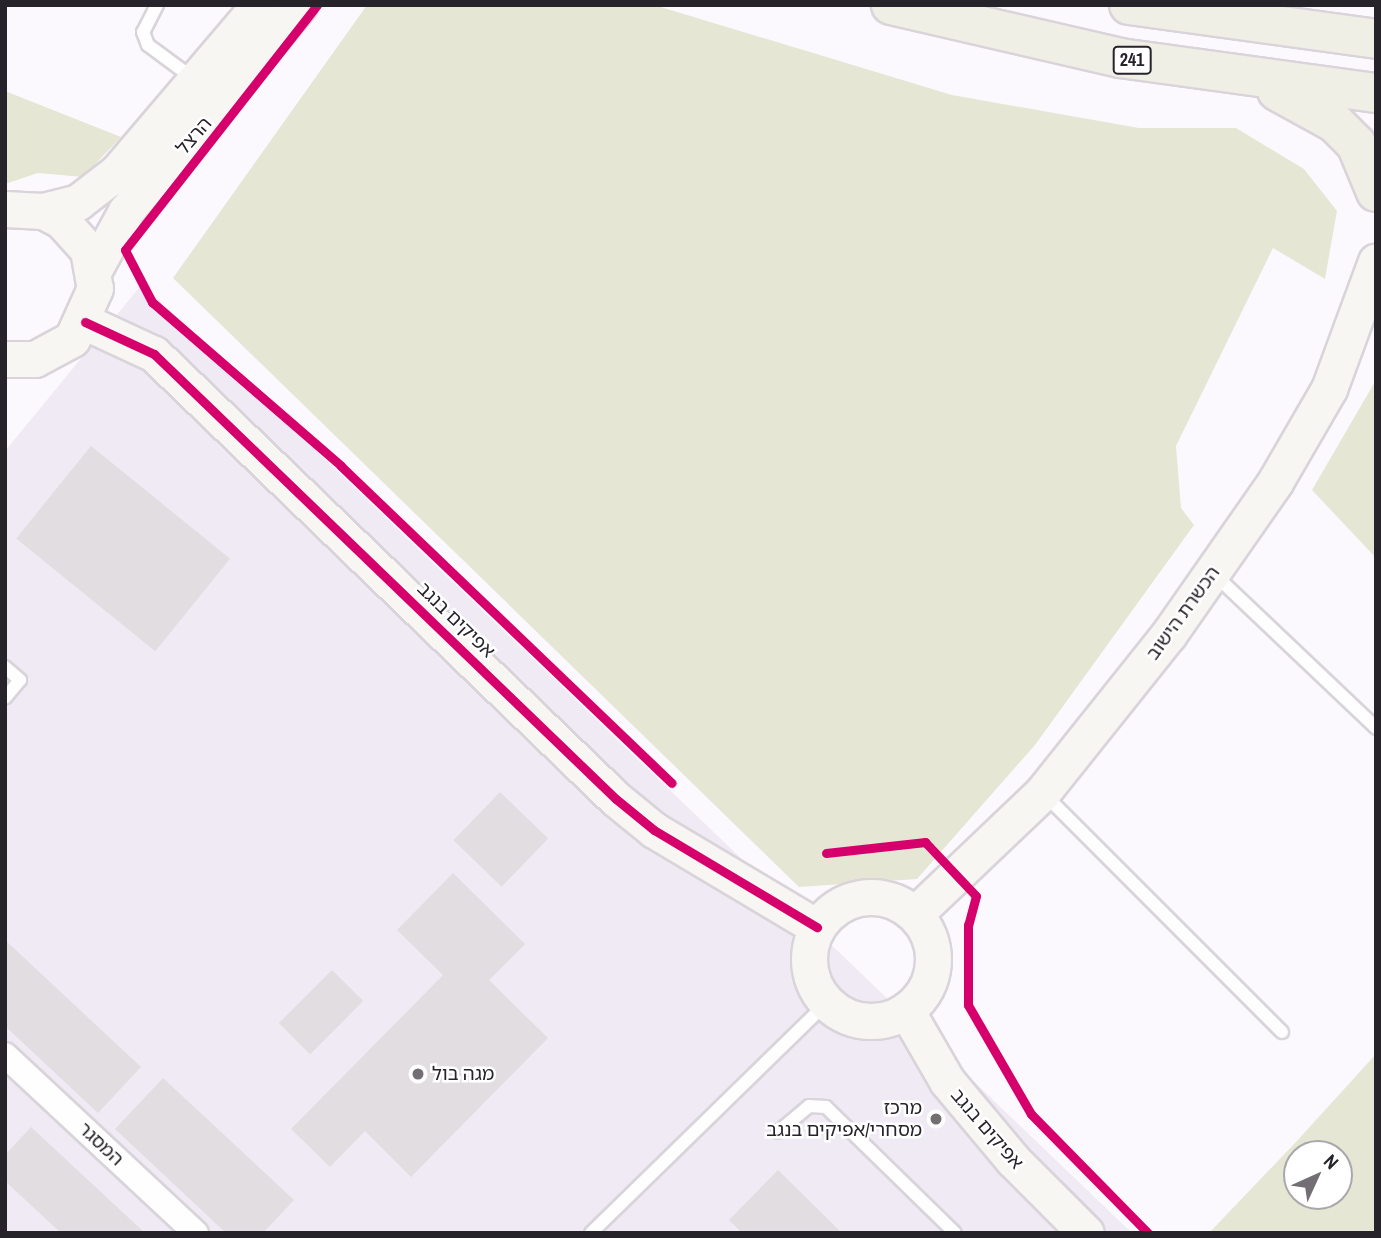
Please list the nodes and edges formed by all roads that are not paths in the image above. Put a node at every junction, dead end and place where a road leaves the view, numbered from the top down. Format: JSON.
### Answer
{"nodes":[{"id":1,"x":157,"y":5,"type":"edge"},
{"id":2,"x":259,"y":5,"type":"edge"},
{"id":3,"x":299,"y":5,"type":"edge"},
{"id":4,"x":891,"y":5,"type":"edge"},
{"id":5,"x":1129,"y":5,"type":"edge"},
{"id":6,"x":1376,"y":39,"type":"edge"},
{"id":7,"x":1242,"y":77,"type":"junction"},
{"id":8,"x":199,"y":83,"type":"junction"},
{"id":9,"x":1376,"y":93,"type":"edge"},
{"id":10,"x":1376,"y":192,"type":"edge"},
{"id":11,"x":5,"y":209,"type":"edge"},
{"id":12,"x":43,"y":211,"type":"junction"},
{"id":13,"x":1376,"y":261,"type":"edge"},
{"id":14,"x":94,"y":270,"type":"junction"},
{"id":15,"x":85,"y":322,"type":"junction"},
{"id":16,"x":8,"y":362,"type":"edge"},
{"id":17,"x":1212,"y":573,"type":"junction"},
{"id":18,"x":5,"y":667,"type":"edge"},
{"id":19,"x":5,"y":698,"type":"edge"},
{"id":20,"x":1376,"y":728,"type":"edge"},
{"id":21,"x":1042,"y":793,"type":"junction"},
{"id":22,"x":915,"y":915,"type":"junction"},
{"id":23,"x":817,"y":927,"type":"junction"},
{"id":24,"x":828,"y":1002,"type":"junction"},
{"id":25,"x":906,"y":1010,"type":"junction"},
{"id":26,"x":1282,"y":1032,"type":"dead end"},
{"id":27,"x":5,"y":1055,"type":"edge"},
{"id":28,"x":778,"y":1132,"type":"dead end"},
{"id":29,"x":196,"y":1233,"type":"edge"},
{"id":30,"x":591,"y":1233,"type":"edge"},
{"id":31,"x":955,"y":1233,"type":"edge"},
{"id":32,"x":1086,"y":1233,"type":"edge"}],
"edges":[{"from":1,"to":8,"type":"lane"},
{"from":2,"to":8,"type":"street","name":"הרצל"},
{"from":3,"to":14,"type":"street","name":"הרצל"},
{"from":4,"to":7,"type":"main road","number":"241"},
{"from":5,"to":6,"type":"main road"},
{"from":7,"to":9,"type":"main road","number":"241"},
{"from":7,"to":10,"type":"main road"},
{"from":8,"to":12,"type":"street","name":"הרצל"},
{"from":11,"to":12,"type":"street"},
{"from":12,"to":14,"type":"street"},
{"from":13,"to":17,"type":"street","name":"הכשרת הישוב"},
{"from":14,"to":15,"type":"street","name":"הרצל"},
{"from":15,"to":16,"type":"street"},
{"from":15,"to":23,"type":"street","name":"אפיקים בנגב"},
{"from":17,"to":20,"type":"lane"},
{"from":17,"to":21,"type":"street","name":"הכשרת הישוב"},
{"from":18,"to":19,"type":"lane"},
{"from":21,"to":22,"type":"street","name":"הכשרת הישוב"},
{"from":21,"to":26,"type":"lane"},
{"from":22,"to":23,"type":"street"},
{"from":22,"to":25,"type":"street"},
{"from":23,"to":24,"type":"street"},
{"from":24,"to":25,"type":"street"},
{"from":24,"to":30,"type":"lane"},
{"from":25,"to":32,"type":"street","name":"אפיקים בנגב"},
{"from":27,"to":29,"type":"street","name":"המסגר"},
{"from":28,"to":31,"type":"lane"}]}
